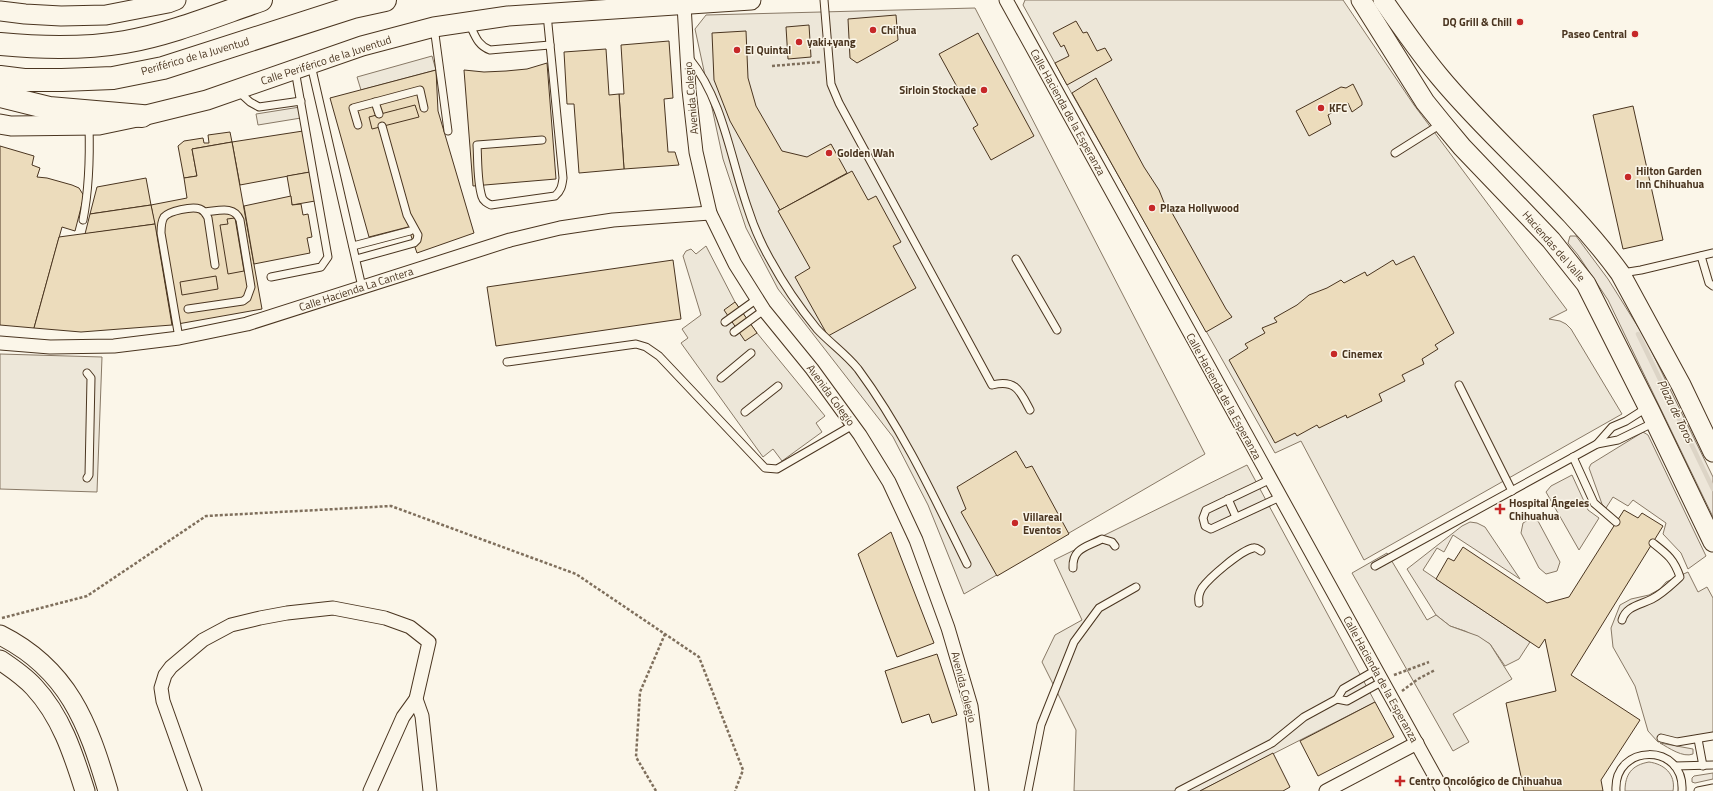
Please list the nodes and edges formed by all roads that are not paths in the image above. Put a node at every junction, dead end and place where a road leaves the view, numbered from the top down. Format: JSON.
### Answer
{"nodes":[{"id":1,"x":34,"y":0,"type":"edge"},
{"id":2,"x":176,"y":0,"type":"edge"},
{"id":3,"x":261,"y":0,"type":"edge"},
{"id":4,"x":385,"y":0,"type":"edge"},
{"id":5,"x":751,"y":0,"type":"edge"},
{"id":6,"x":824,"y":0,"type":"edge"},
{"id":7,"x":1006,"y":0,"type":"edge"},
{"id":8,"x":1361,"y":0,"type":"edge"},
{"id":9,"x":1390,"y":2,"type":"edge"},
{"id":10,"x":684,"y":5,"type":"junction"},
{"id":11,"x":0,"y":11,"type":"edge"},
{"id":12,"x":547,"y":14,"type":"junction"},
{"id":13,"x":61,"y":16,"type":"junction"},
{"id":14,"x":1372,"y":17,"type":"junction"},
{"id":15,"x":469,"y":23,"type":"junction"},
{"id":16,"x":434,"y":27,"type":"junction"},
{"id":17,"x":0,"y":44,"type":"edge"},
{"id":18,"x":550,"y":45,"type":"junction"},
{"id":19,"x":687,"y":56,"type":"junction"},
{"id":20,"x":303,"y":67,"type":"junction"},
{"id":21,"x":0,"y":77,"type":"edge"},
{"id":22,"x":237,"y":90,"type":"junction"},
{"id":23,"x":0,"y":96,"type":"edge"},
{"id":24,"x":301,"y":100,"type":"junction"},
{"id":25,"x":375,"y":102,"type":"junction"},
{"id":26,"x":424,"y":108,"type":"dead end"},
{"id":27,"x":378,"y":114,"type":"dead end"},
{"id":28,"x":142,"y":116,"type":"junction"},
{"id":29,"x":1442,"y":123,"type":"junction"},
{"id":30,"x":0,"y":124,"type":"edge"},
{"id":31,"x":89,"y":124,"type":"junction"},
{"id":32,"x":358,"y":125,"type":"dead end"},
{"id":33,"x":382,"y":126,"type":"dead end"},
{"id":34,"x":448,"y":131,"type":"dead end"},
{"id":35,"x":542,"y":140,"type":"dead end"},
{"id":36,"x":1395,"y":153,"type":"dead end"},
{"id":37,"x":205,"y":212,"type":"junction"},
{"id":38,"x":710,"y":213,"type":"junction"},
{"id":39,"x":84,"y":220,"type":"dead end"},
{"id":40,"x":410,"y":231,"type":"dead end"},
{"id":41,"x":353,"y":246,"type":"junction"},
{"id":42,"x":1713,"y":253,"type":"edge"},
{"id":43,"x":1701,"y":256,"type":"junction"},
{"id":44,"x":356,"y":259,"type":"junction"},
{"id":45,"x":1016,"y":259,"type":"dead end"},
{"id":46,"x":215,"y":265,"type":"dead end"},
{"id":47,"x":1620,"y":273,"type":"junction"},
{"id":48,"x":271,"y":277,"type":"dead end"},
{"id":49,"x":1713,"y":286,"type":"edge"},
{"id":50,"x":362,"y":287,"type":"junction"},
{"id":51,"x":761,"y":304,"type":"junction"},
{"id":52,"x":188,"y":309,"type":"dead end"},
{"id":53,"x":725,"y":322,"type":"dead end"},
{"id":54,"x":1057,"y":330,"type":"dead end"},
{"id":55,"x":734,"y":332,"type":"dead end"},
{"id":56,"x":179,"y":338,"type":"junction"},
{"id":57,"x":0,"y":343,"type":"edge"},
{"id":58,"x":751,"y":353,"type":"dead end"},
{"id":59,"x":507,"y":362,"type":"dead end"},
{"id":60,"x":87,"y":373,"type":"dead end"},
{"id":61,"x":721,"y":378,"type":"dead end"},
{"id":62,"x":1459,"y":385,"type":"dead end"},
{"id":63,"x":778,"y":386,"type":"dead end"},
{"id":64,"x":1030,"y":410,"type":"dead end"},
{"id":65,"x":745,"y":412,"type":"dead end"},
{"id":66,"x":1652,"y":414,"type":"junction"},
{"id":67,"x":853,"y":425,"type":"junction"},
{"id":68,"x":1597,"y":444,"type":"junction"},
{"id":69,"x":1713,"y":452,"type":"edge"},
{"id":70,"x":1573,"y":457,"type":"junction"},
{"id":71,"x":87,"y":478,"type":"dead end"},
{"id":72,"x":1271,"y":479,"type":"junction"},
{"id":73,"x":1512,"y":491,"type":"junction"},
{"id":74,"x":1280,"y":497,"type":"junction"},
{"id":75,"x":1228,"y":499,"type":"junction"},
{"id":76,"x":1236,"y":517,"type":"junction"},
{"id":77,"x":1616,"y":522,"type":"dead end"},
{"id":78,"x":1713,"y":542,"type":"edge"},
{"id":79,"x":1653,"y":543,"type":"dead end"},
{"id":80,"x":1115,"y":546,"type":"dead end"},
{"id":81,"x":1261,"y":551,"type":"dead end"},
{"id":82,"x":967,"y":564,"type":"dead end"},
{"id":83,"x":1375,"y":566,"type":"dead end"},
{"id":84,"x":1073,"y":568,"type":"dead end"},
{"id":85,"x":1136,"y":587,"type":"dead end"},
{"id":86,"x":1199,"y":603,"type":"dead end"},
{"id":87,"x":1622,"y":620,"type":"dead end"},
{"id":88,"x":0,"y":635,"type":"edge"},
{"id":89,"x":0,"y":660,"type":"edge"},
{"id":90,"x":1379,"y":675,"type":"junction"},
{"id":91,"x":1355,"y":682,"type":"junction"},
{"id":92,"x":1361,"y":694,"type":"junction"},
{"id":93,"x":416,"y":699,"type":"junction"},
{"id":94,"x":1337,"y":699,"type":"junction"},
{"id":95,"x":1713,"y":736,"type":"edge"},
{"id":96,"x":1660,"y":738,"type":"dead end"},
{"id":97,"x":1698,"y":739,"type":"junction"},
{"id":98,"x":1417,"y":743,"type":"junction"},
{"id":99,"x":1713,"y":765,"type":"edge"},
{"id":100,"x":1675,"y":766,"type":"junction"},
{"id":101,"x":1703,"y":766,"type":"junction"},
{"id":102,"x":1713,"y":788,"type":"edge"},
{"id":103,"x":85,"y":791,"type":"edge"},
{"id":104,"x":108,"y":791,"type":"edge"},
{"id":105,"x":195,"y":791,"type":"edge"},
{"id":106,"x":370,"y":791,"type":"edge"},
{"id":107,"x":430,"y":791,"type":"edge"},
{"id":108,"x":982,"y":791,"type":"edge"},
{"id":109,"x":1028,"y":791,"type":"edge"},
{"id":110,"x":1179,"y":791,"type":"edge"},
{"id":111,"x":1326,"y":791,"type":"edge"},
{"id":112,"x":1443,"y":791,"type":"edge"},
{"id":113,"x":1616,"y":791,"type":"edge"},
{"id":114,"x":1682,"y":791,"type":"edge"},
{"id":115,"x":1698,"y":791,"type":"edge"}],
"edges":[{"from":1,"to":13,"type":"main road"},
{"from":2,"to":13,"type":"main road"},
{"from":3,"to":17,"type":"highway"},
{"from":4,"to":21,"type":"highway","name":"Periférico de la Juventud"},
{"from":5,"to":10,"type":"main road","name":"Calle Periférico de la Juventud"},
{"from":6,"to":64,"type":"lane"},
{"from":7,"to":72,"type":"street","name":"Calle Hacienda de la Esperanza"},
{"from":8,"to":14,"type":"main road","name":"Haciendas del Valle"},
{"from":9,"to":14,"type":"main road"},
{"from":9,"to":47,"type":"main road"},
{"from":10,"to":12,"type":"main road","name":"Calle Periférico de la Juventud"},
{"from":10,"to":19,"type":"street","name":"Avenida Colegio"},
{"from":11,"to":13,"type":"main road"},
{"from":12,"to":15,"type":"main road","name":"Calle Periférico de la Juventud"},
{"from":12,"to":18,"type":"lane"},
{"from":14,"to":29,"type":"main road","name":"Haciendas del Valle"},
{"from":15,"to":16,"type":"main road","name":"Calle Periférico de la Juventud"},
{"from":15,"to":18,"type":"lane"},
{"from":16,"to":20,"type":"main road","name":"Calle Periférico de la Juventud"},
{"from":16,"to":34,"type":"lane"},
{"from":18,"to":35,"type":"lane"},
{"from":19,"to":38,"type":"street","name":"Avenida Colegio"},
{"from":19,"to":82,"type":"lane"},
{"from":20,"to":22,"type":"main road","name":"Calle Periférico de la Juventud"},
{"from":20,"to":24,"type":"lane"},
{"from":20,"to":41,"type":"lane"},
{"from":22,"to":24,"type":"lane"},
{"from":22,"to":28,"type":"main road","name":"Calle Periférico de la Juventud"},
{"from":23,"to":28,"type":"highway"},
{"from":24,"to":48,"type":"lane"},
{"from":25,"to":26,"type":"lane"},
{"from":25,"to":27,"type":"lane"},
{"from":25,"to":32,"type":"lane"},
{"from":28,"to":31,"type":"main road","name":"Calle Periférico de la Juventud"},
{"from":29,"to":36,"type":"lane"},
{"from":29,"to":66,"type":"main road","name":"Haciendas del Valle"},
{"from":30,"to":31,"type":"main road","name":"Calle Periférico de la Juventud"},
{"from":31,"to":39,"type":"lane"},
{"from":33,"to":44,"type":"lane"},
{"from":37,"to":46,"type":"lane"},
{"from":37,"to":52,"type":"lane"},
{"from":37,"to":56,"type":"lane"},
{"from":38,"to":50,"type":"street","name":"Calle Hacienda La Cantera"},
{"from":38,"to":51,"type":"street","name":"Avenida Colegio"},
{"from":40,"to":41,"type":"lane"},
{"from":41,"to":44,"type":"lane"},
{"from":42,"to":43,"type":"lane"},
{"from":43,"to":47,"type":"lane"},
{"from":43,"to":49,"type":"lane"},
{"from":44,"to":50,"type":"lane"},
{"from":45,"to":54,"type":"lane"},
{"from":47,"to":69,"type":"main road"},
{"from":50,"to":56,"type":"street","name":"Calle Hacienda La Cantera"},
{"from":51,"to":53,"type":"lane"},
{"from":51,"to":55,"type":"lane"},
{"from":51,"to":67,"type":"street","name":"Avenida Colegio"},
{"from":56,"to":57,"type":"street","name":"Calle Hacienda La Cantera"},
{"from":58,"to":61,"type":"lane"},
{"from":59,"to":67,"type":"lane"},
{"from":60,"to":71,"type":"lane"},
{"from":62,"to":73,"type":"lane"},
{"from":63,"to":65,"type":"lane"},
{"from":66,"to":68,"type":"lane"},
{"from":66,"to":68,"type":"lane"},
{"from":66,"to":78,"type":"main road","name":"Haciendas del Valle"},
{"from":67,"to":108,"type":"street","name":"Avenida Colegio"},
{"from":68,"to":70,"type":"lane"},
{"from":70,"to":73,"type":"lane"},
{"from":70,"to":77,"type":"lane"},
{"from":72,"to":74,"type":"street","name":"Calle Hacienda de la Esperanza"},
{"from":72,"to":75,"type":"lane"},
{"from":73,"to":83,"type":"lane"},
{"from":74,"to":76,"type":"lane"},
{"from":74,"to":90,"type":"street","name":"Calle Hacienda de la Esperanza"},
{"from":75,"to":76,"type":"lane"},
{"from":75,"to":76,"type":"lane"},
{"from":79,"to":87,"type":"lane"},
{"from":80,"to":84,"type":"lane"},
{"from":81,"to":86,"type":"lane"},
{"from":85,"to":109,"type":"lane"},
{"from":88,"to":104,"type":"main road"},
{"from":89,"to":103,"type":"main road"},
{"from":90,"to":91,"type":"lane"},
{"from":90,"to":92,"type":"lane"},
{"from":90,"to":98,"type":"street","name":"Calle Hacienda de la Esperanza"},
{"from":91,"to":92,"type":"lane"},
{"from":91,"to":94,"type":"lane"},
{"from":92,"to":94,"type":"lane"},
{"from":93,"to":105,"type":"street"},
{"from":93,"to":106,"type":"street"},
{"from":93,"to":107,"type":"street"},
{"from":94,"to":110,"type":"lane"},
{"from":95,"to":97,"type":"lane"},
{"from":96,"to":97,"type":"lane"},
{"from":97,"to":101,"type":"lane"},
{"from":98,"to":111,"type":"street"},
{"from":98,"to":112,"type":"street","name":"Calle Hacienda de la Esperanza"},
{"from":99,"to":101,"type":"lane"},
{"from":100,"to":101,"type":"lane"},
{"from":100,"to":113,"type":"lane"},
{"from":100,"to":114,"type":"lane"},
{"from":102,"to":115,"type":"lane"}]}
